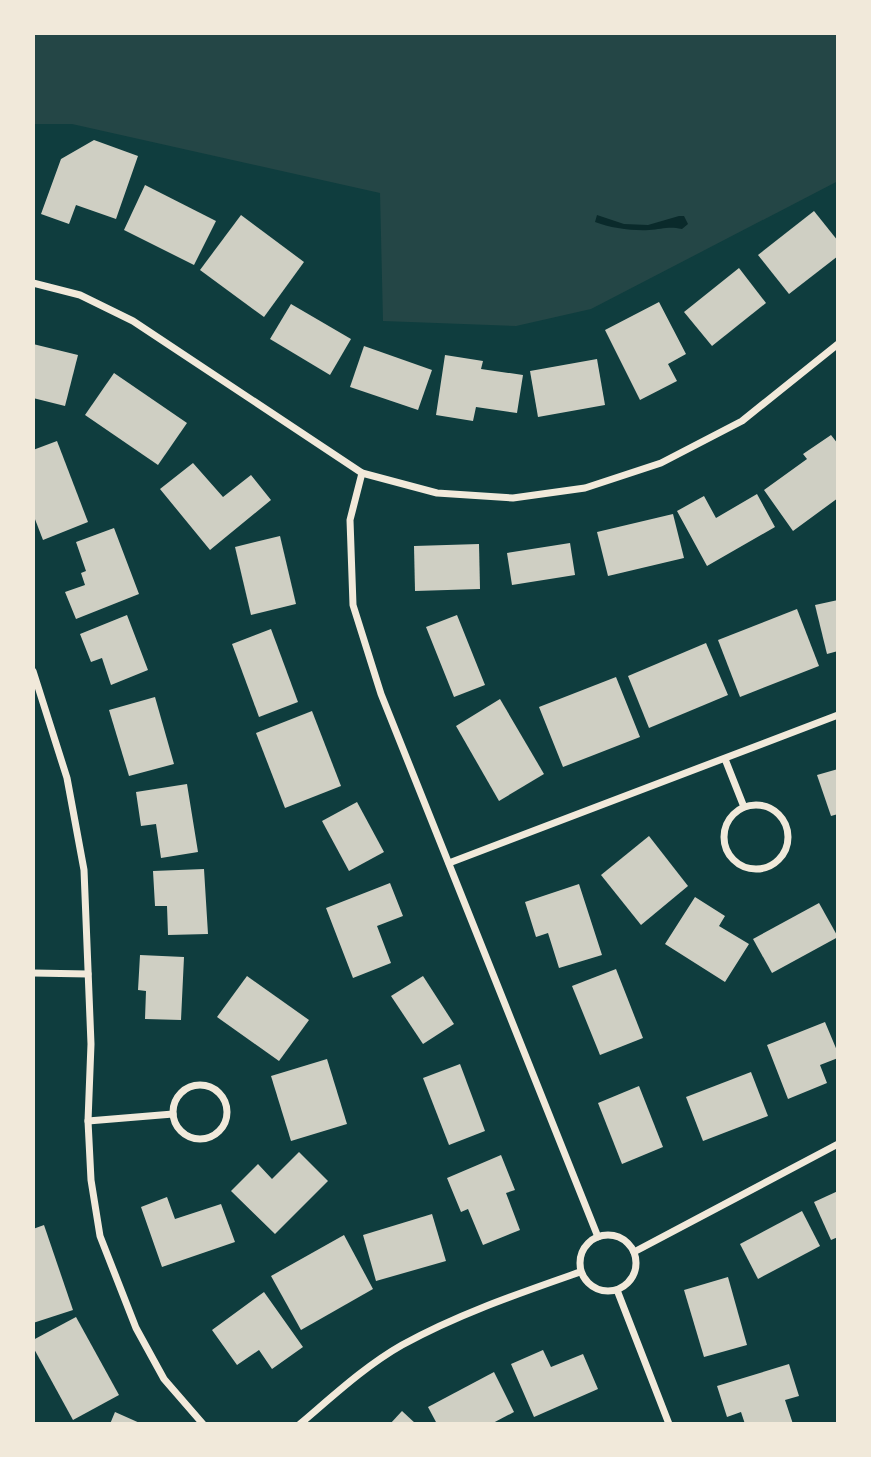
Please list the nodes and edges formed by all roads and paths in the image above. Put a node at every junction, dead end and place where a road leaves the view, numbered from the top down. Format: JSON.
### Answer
{"nodes":[{"id":1,"x":33,"y":283,"type":"edge"},
{"id":2,"x":838,"y":344,"type":"edge"},
{"id":3,"x":362,"y":473,"type":"junction"},
{"id":4,"x":33,"y":671,"type":"edge"},
{"id":5,"x":838,"y":715,"type":"edge"},
{"id":6,"x":725,"y":759,"type":"junction"},
{"id":7,"x":744,"y":807,"type":"junction"},
{"id":8,"x":449,"y":863,"type":"junction"},
{"id":9,"x":33,"y":973,"type":"edge"},
{"id":10,"x":88,"y":974,"type":"junction"},
{"id":11,"x":173,"y":1114,"type":"junction"},
{"id":12,"x":88,"y":1121,"type":"junction"},
{"id":13,"x":838,"y":1144,"type":"edge"},
{"id":14,"x":598,"y":1237,"type":"junction"},
{"id":15,"x":634,"y":1252,"type":"junction"},
{"id":16,"x":580,"y":1272,"type":"junction"},
{"id":17,"x":617,"y":1290,"type":"junction"},
{"id":18,"x":203,"y":1424,"type":"edge"},
{"id":19,"x":300,"y":1424,"type":"edge"},
{"id":20,"x":670,"y":1424,"type":"edge"}],
"edges":[{"from":1,"to":3,"type":"street"},
{"from":2,"to":3,"type":"street"},
{"from":3,"to":8,"type":"street"},
{"from":4,"to":10,"type":"street"},
{"from":5,"to":6,"type":"street"},
{"from":6,"to":7,"type":"street"},
{"from":6,"to":8,"type":"street"},
{"from":7,"to":7,"type":"street"},
{"from":8,"to":14,"type":"street"},
{"from":9,"to":10,"type":"street"},
{"from":10,"to":12,"type":"street"},
{"from":11,"to":11,"type":"street"},
{"from":11,"to":12,"type":"street"},
{"from":12,"to":18,"type":"street"},
{"from":13,"to":15,"type":"street"},
{"from":14,"to":15,"type":"street"},
{"from":14,"to":16,"type":"street"},
{"from":15,"to":17,"type":"street"},
{"from":16,"to":17,"type":"street"},
{"from":16,"to":19,"type":"street"},
{"from":17,"to":20,"type":"street"}]}
